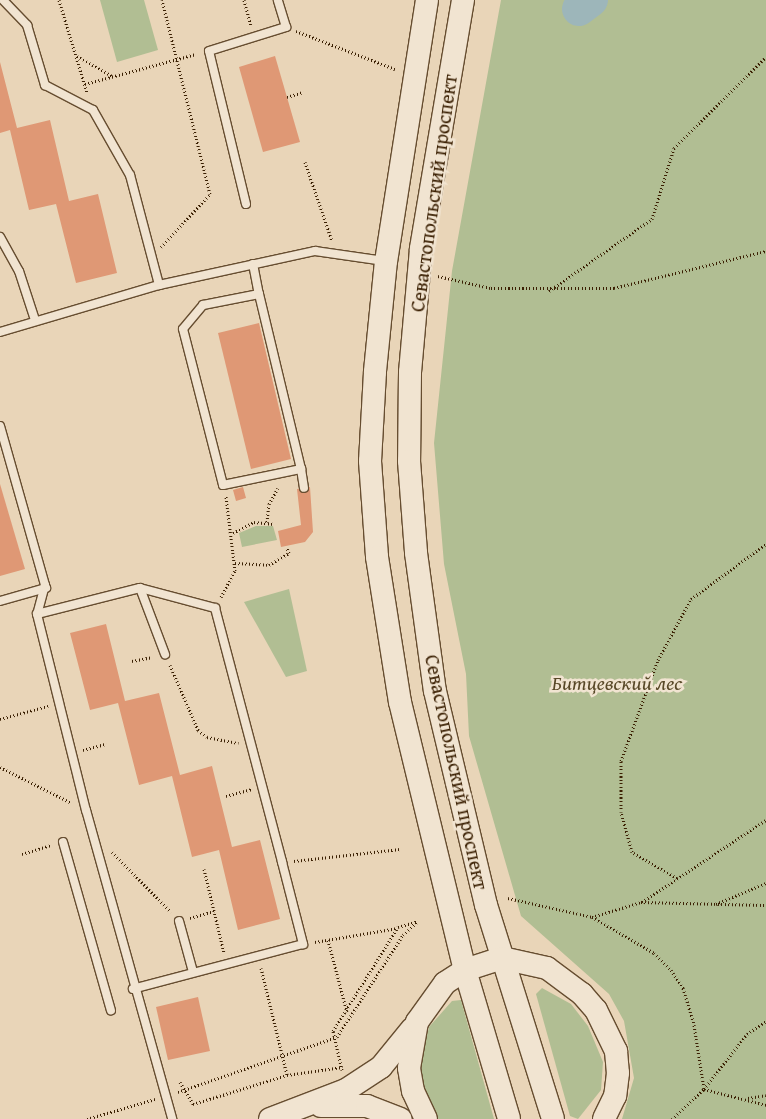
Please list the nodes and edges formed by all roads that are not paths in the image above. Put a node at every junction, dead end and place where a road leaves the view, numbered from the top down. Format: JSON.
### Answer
{"nodes":[{"id":1,"x":3,"y":0,"type":"edge"},
{"id":2,"x":278,"y":0,"type":"edge"},
{"id":3,"x":427,"y":0,"type":"edge"},
{"id":4,"x":462,"y":0,"type":"edge"},
{"id":5,"x":246,"y":204,"type":"dead end"},
{"id":6,"x":0,"y":236,"type":"edge"},
{"id":7,"x":386,"y":261,"type":"junction"},
{"id":8,"x":253,"y":264,"type":"junction"},
{"id":9,"x":159,"y":285,"type":"junction"},
{"id":10,"x":259,"y":294,"type":"junction"},
{"id":11,"x":36,"y":320,"type":"junction"},
{"id":12,"x":0,"y":332,"type":"edge"},
{"id":13,"x":0,"y":426,"type":"edge"},
{"id":14,"x":301,"y":469,"type":"junction"},
{"id":15,"x":304,"y":488,"type":"dead end"},
{"id":16,"x":46,"y":588,"type":"junction"},
{"id":17,"x":140,"y":588,"type":"junction"},
{"id":18,"x":0,"y":601,"type":"edge"},
{"id":19,"x":38,"y":614,"type":"junction"},
{"id":20,"x":165,"y":654,"type":"road end"},
{"id":21,"x":63,"y":842,"type":"dead end"},
{"id":22,"x":179,"y":921,"type":"road end"},
{"id":23,"x":502,"y":958,"type":"junction"},
{"id":24,"x":465,"y":970,"type":"junction"},
{"id":25,"x":193,"y":972,"type":"junction"},
{"id":26,"x":133,"y":989,"type":"junction"},
{"id":27,"x":111,"y":1010,"type":"dead end"},
{"id":28,"x":417,"y":1022,"type":"junction"},
{"id":29,"x":310,"y":1106,"type":"junction"},
{"id":30,"x":172,"y":1119,"type":"edge"},
{"id":31,"x":270,"y":1119,"type":"edge"},
{"id":32,"x":401,"y":1119,"type":"edge"},
{"id":33,"x":426,"y":1119,"type":"edge"},
{"id":34,"x":509,"y":1119,"type":"edge"},
{"id":35,"x":553,"y":1119,"type":"edge"},
{"id":36,"x":604,"y":1119,"type":"edge"}],
"edges":[{"from":1,"to":9,"type":"lane"},
{"from":2,"to":5,"type":"lane"},
{"from":3,"to":7,"type":"main road","name":"Севастопольский проспект"},
{"from":4,"to":23,"type":"main road","name":"Севастопольский проспект"},
{"from":6,"to":11,"type":"lane"},
{"from":7,"to":8,"type":"lane"},
{"from":7,"to":24,"type":"main road","name":"Севастопольский проспект"},
{"from":8,"to":9,"type":"lane"},
{"from":8,"to":10,"type":"lane"},
{"from":9,"to":11,"type":"lane"},
{"from":10,"to":14,"type":"lane"},
{"from":10,"to":14,"type":"lane"},
{"from":11,"to":12,"type":"lane"},
{"from":13,"to":16,"type":"lane"},
{"from":14,"to":15,"type":"lane"},
{"from":16,"to":18,"type":"lane"},
{"from":16,"to":19,"type":"lane"},
{"from":17,"to":19,"type":"lane"},
{"from":17,"to":20,"type":"lane"},
{"from":17,"to":25,"type":"lane"},
{"from":19,"to":26,"type":"lane"},
{"from":21,"to":27,"type":"lane"},
{"from":22,"to":25,"type":"lane"},
{"from":23,"to":24,"type":"main road"},
{"from":23,"to":35,"type":"main road","name":"Севастопольский проспект"},
{"from":23,"to":36,"type":"main road"},
{"from":24,"to":28,"type":"main road"},
{"from":24,"to":34,"type":"main road","name":"Севастопольский проспект"},
{"from":25,"to":26,"type":"lane"},
{"from":26,"to":30,"type":"lane"},
{"from":28,"to":29,"type":"main road"},
{"from":28,"to":33,"type":"main road"},
{"from":29,"to":31,"type":"main road"},
{"from":29,"to":32,"type":"main road"}]}
